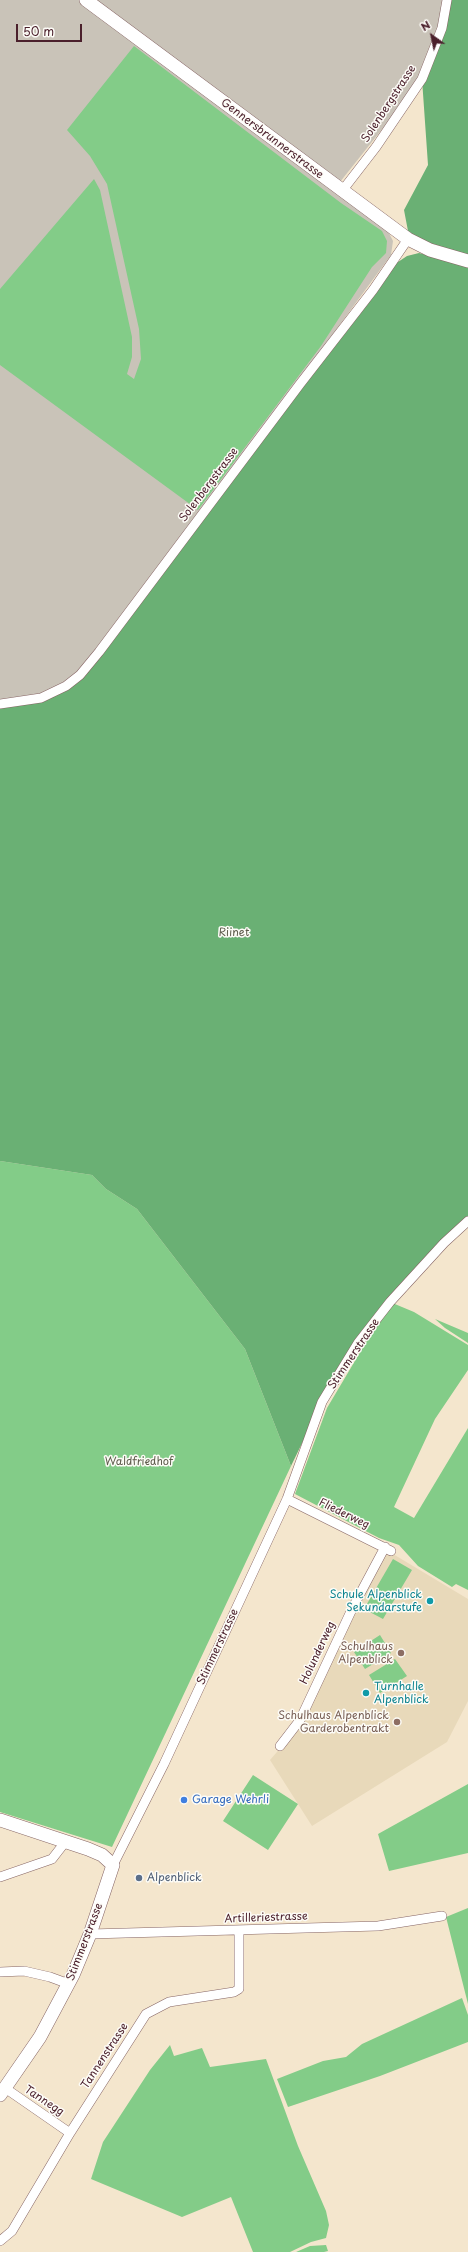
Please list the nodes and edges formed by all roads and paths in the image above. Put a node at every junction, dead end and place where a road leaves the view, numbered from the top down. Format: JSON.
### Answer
{"nodes":[{"id":1,"x":86,"y":0,"type":"edge"},
{"id":2,"x":447,"y":0,"type":"edge"},
{"id":3,"x":342,"y":191,"type":"junction"},
{"id":4,"x":408,"y":239,"type":"junction"},
{"id":5,"x":468,"y":261,"type":"edge"},
{"id":6,"x":0,"y":704,"type":"edge"},
{"id":7,"x":468,"y":1221,"type":"edge"},
{"id":8,"x":287,"y":1499,"type":"junction"},
{"id":9,"x":388,"y":1549,"type":"joint"},
{"id":10,"x":280,"y":1746,"type":"dead end"},
{"id":11,"x":0,"y":1820,"type":"edge"},
{"id":12,"x":66,"y":1841,"type":"junction"},
{"id":13,"x":113,"y":1865,"type":"junction"},
{"id":14,"x":0,"y":1877,"type":"edge"},
{"id":15,"x":442,"y":1916,"type":"dead end"},
{"id":16,"x":239,"y":1931,"type":"junction"},
{"id":17,"x":90,"y":1934,"type":"junction"},
{"id":18,"x":0,"y":1972,"type":"edge"},
{"id":19,"x":69,"y":1984,"type":"junction"},
{"id":20,"x":2,"y":2092,"type":"edge"},
{"id":21,"x":70,"y":2133,"type":"junction"},
{"id":22,"x":0,"y":2241,"type":"edge"}],
"edges":[{"from":1,"to":3,"type":"street","name":"Gennersbrunnerstrasse"},
{"from":2,"to":3,"type":"street","name":"Solenbergstrasse"},
{"from":3,"to":4,"type":"street","name":"Gennersbrunnerstrasse"},
{"from":4,"to":5,"type":"street","name":"Gennersbrunnerstrasse"},
{"from":4,"to":6,"type":"street","name":"Solenbergstrasse"},
{"from":7,"to":8,"type":"street","name":"Stimmerstrasse"},
{"from":8,"to":9,"type":"street","name":"Fliederweg"},
{"from":8,"to":13,"type":"street","name":"Stimmerstrasse"},
{"from":9,"to":10,"type":"street","name":"Holunderweg"},
{"from":11,"to":12,"type":"street"},
{"from":12,"to":13,"type":"street"},
{"from":12,"to":14,"type":"street"},
{"from":13,"to":17,"type":"street","name":"Stimmerstrasse"},
{"from":15,"to":16,"type":"street","name":"Artilleriestrasse"},
{"from":16,"to":17,"type":"street","name":"Artilleriestrasse"},
{"from":16,"to":21,"type":"street","name":"Tannenstrasse"},
{"from":17,"to":19,"type":"street","name":"Stimmerstrasse"},
{"from":18,"to":19,"type":"street"},
{"from":19,"to":20,"type":"street","name":"Stimmerstrasse"},
{"from":20,"to":21,"type":"street","name":"Tannegg"},
{"from":21,"to":22,"type":"street","name":"Tannenstrasse"}]}
